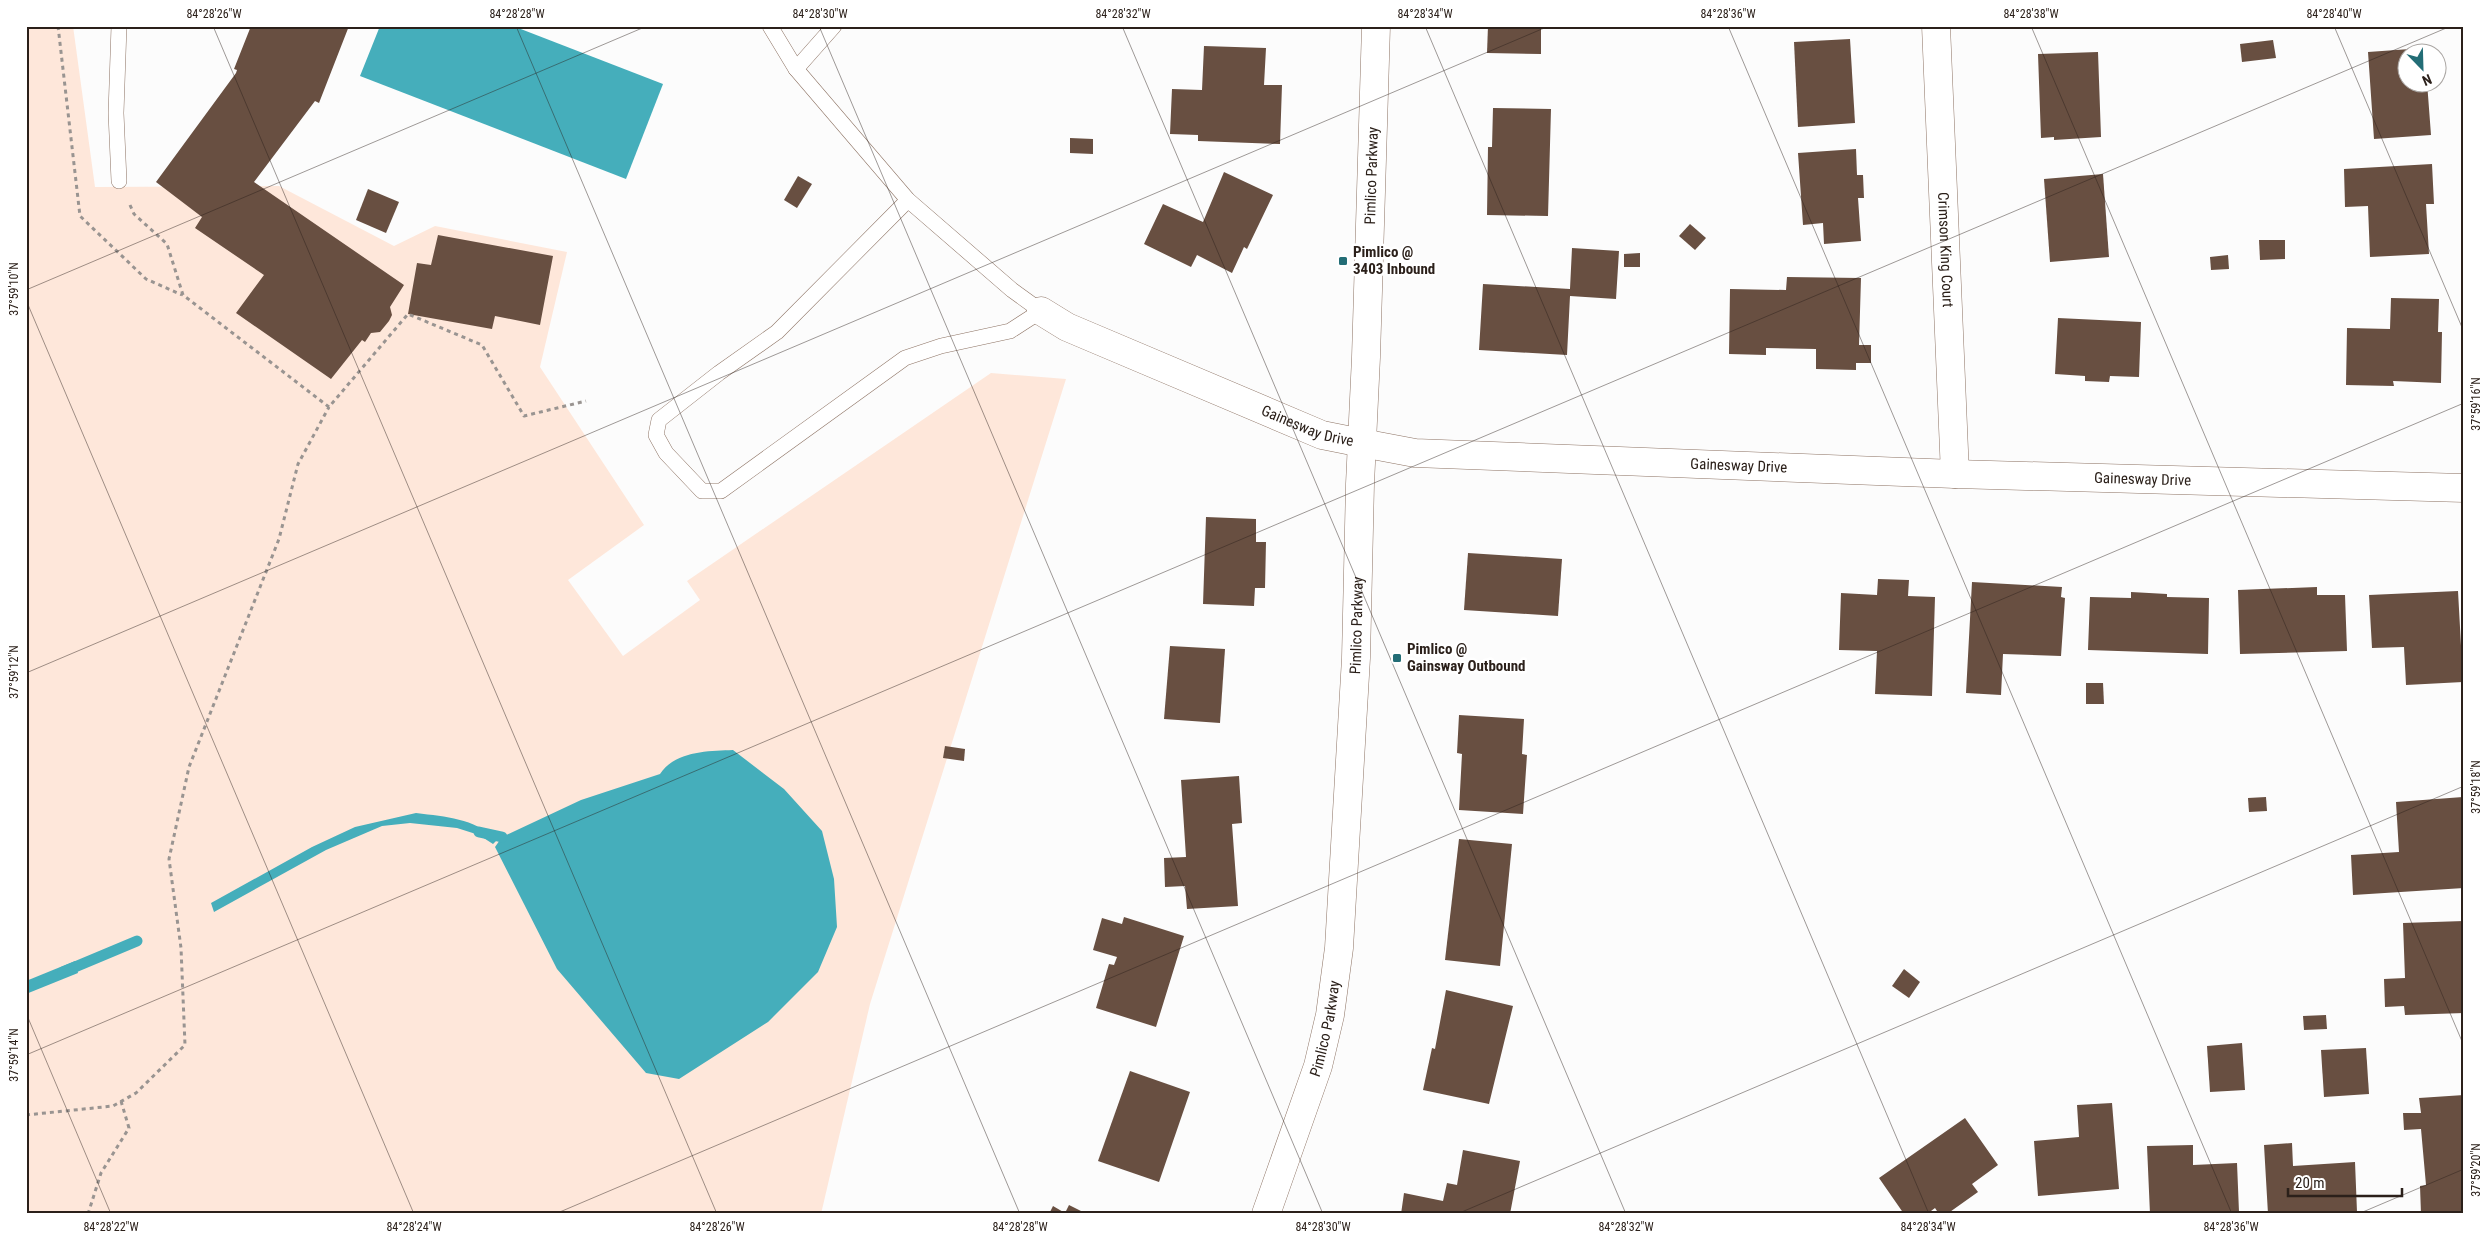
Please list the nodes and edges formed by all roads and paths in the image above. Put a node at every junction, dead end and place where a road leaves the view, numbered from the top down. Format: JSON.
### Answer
{"nodes":[{"id":1,"x":120,"y":26,"type":"edge"},
{"id":2,"x":770,"y":26,"type":"edge"},
{"id":3,"x":834,"y":26,"type":"edge"},
{"id":4,"x":1376,"y":26,"type":"edge"},
{"id":5,"x":1936,"y":26,"type":"edge"},
{"id":6,"x":796,"y":69,"type":"junction"},
{"id":7,"x":119,"y":181,"type":"joint"},
{"id":8,"x":908,"y":200,"type":"junction"},
{"id":9,"x":1041,"y":311,"type":"junction"},
{"id":10,"x":586,"y":401,"type":"dead end"},
{"id":11,"x":329,"y":407,"type":"junction"},
{"id":12,"x":1362,"y":443,"type":"junction"},
{"id":13,"x":1955,"y":474,"type":"junction"},
{"id":14,"x":2464,"y":488,"type":"edge"},
{"id":15,"x":121,"y":1101,"type":"junction"},
{"id":16,"x":26,"y":1114,"type":"edge"},
{"id":17,"x":88,"y":1214,"type":"edge"},
{"id":18,"x":1266,"y":1214,"type":"edge"}],
"edges":[{"from":1,"to":7,"type":"lane"},
{"from":2,"to":6,"type":"lane"},
{"from":3,"to":6,"type":"lane"},
{"from":4,"to":12,"type":"street","name":"Pimlico Parkway"},
{"from":5,"to":13,"type":"street","name":"Crimson King Court"},
{"from":6,"to":8,"type":"lane"},
{"from":7,"to":11,"type":"path"},
{"from":8,"to":9,"type":"lane"},
{"from":8,"to":9,"type":"lane"},
{"from":9,"to":12,"type":"street","name":"Gainesway Drive"},
{"from":10,"to":11,"type":"path"},
{"from":11,"to":15,"type":"path"},
{"from":12,"to":13,"type":"street","name":"Gainesway Drive"},
{"from":12,"to":18,"type":"street","name":"Pimlico Parkway"},
{"from":13,"to":14,"type":"street","name":"Gainesway Drive"},
{"from":15,"to":16,"type":"path"},
{"from":15,"to":17,"type":"path"}]}
